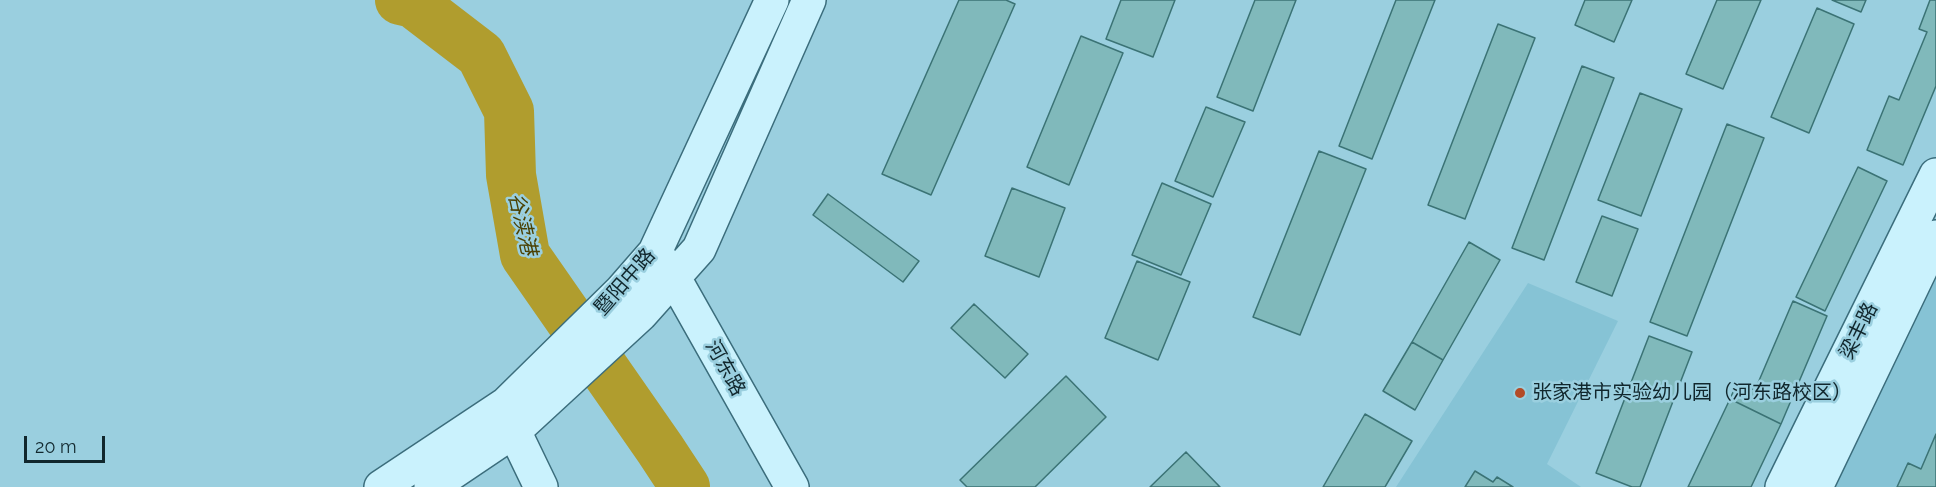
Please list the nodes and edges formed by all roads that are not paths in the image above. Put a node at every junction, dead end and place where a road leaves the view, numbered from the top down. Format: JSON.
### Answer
{"nodes":[{"id":1,"x":772,"y":0,"type":"edge"},
{"id":2,"x":809,"y":0,"type":"edge"},
{"id":3,"x":1936,"y":175,"type":"edge"},
{"id":4,"x":1936,"y":237,"type":"edge"},
{"id":5,"x":664,"y":264,"type":"junction"},
{"id":6,"x":510,"y":417,"type":"junction"},
{"id":7,"x":381,"y":487,"type":"edge"},
{"id":8,"x":431,"y":487,"type":"edge"},
{"id":9,"x":541,"y":487,"type":"edge"},
{"id":10,"x":792,"y":487,"type":"edge"},
{"id":11,"x":1782,"y":487,"type":"edge"},
{"id":12,"x":1816,"y":487,"type":"edge"}],
"edges":[{"from":1,"to":5,"type":"main road","name":"暨阳中路"},
{"from":2,"to":5,"type":"main road","name":"暨阳中路"},
{"from":3,"to":11,"type":"main road","name":"梁丰路"},
{"from":4,"to":12,"type":"main road","name":"梁丰路"},
{"from":5,"to":6,"type":"main road","name":"暨阳中路"},
{"from":5,"to":10,"type":"main road","name":"河东路"},
{"from":6,"to":7,"type":"main road","name":"暨阳中路"},
{"from":6,"to":8,"type":"main road","name":"暨阳中路"},
{"from":6,"to":9,"type":"main road"}]}
